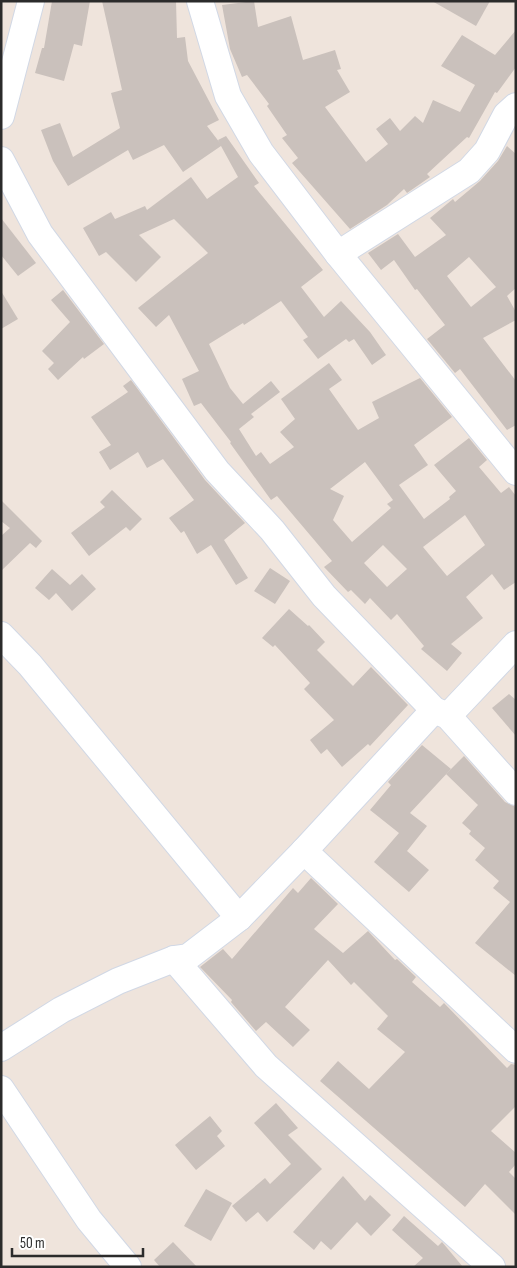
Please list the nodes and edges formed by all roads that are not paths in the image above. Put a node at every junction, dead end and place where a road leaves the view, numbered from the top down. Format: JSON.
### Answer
{"nodes":[{"id":1,"x":31,"y":1,"type":"edge"},
{"id":2,"x":200,"y":1,"type":"edge"},
{"id":3,"x":513,"y":113,"type":"edge"},
{"id":4,"x":1,"y":116,"type":"edge"},
{"id":5,"x":1,"y":160,"type":"edge"},
{"id":6,"x":338,"y":254,"type":"junction"},
{"id":7,"x":516,"y":472,"type":"edge"},
{"id":8,"x":1,"y":635,"type":"edge"},
{"id":9,"x":516,"y":644,"type":"edge"},
{"id":10,"x":441,"y":713,"type":"junction"},
{"id":11,"x":516,"y":792,"type":"edge"},
{"id":12,"x":304,"y":851,"type":"junction"},
{"id":13,"x":239,"y":918,"type":"junction"},
{"id":14,"x":174,"y":959,"type":"junction"},
{"id":15,"x":1,"y":1048,"type":"edge"},
{"id":16,"x":516,"y":1050,"type":"edge"},
{"id":17,"x":1,"y":1089,"type":"edge"},
{"id":18,"x":128,"y":1267,"type":"edge"},
{"id":19,"x":492,"y":1267,"type":"edge"}],
"edges":[{"from":1,"to":4,"type":"street"},
{"from":2,"to":6,"type":"street"},
{"from":3,"to":6,"type":"street"},
{"from":5,"to":10,"type":"street"},
{"from":6,"to":7,"type":"street"},
{"from":8,"to":13,"type":"street"},
{"from":9,"to":10,"type":"street"},
{"from":10,"to":11,"type":"street"},
{"from":10,"to":12,"type":"street"},
{"from":12,"to":13,"type":"street"},
{"from":12,"to":16,"type":"street"},
{"from":13,"to":14,"type":"street"},
{"from":14,"to":15,"type":"street"},
{"from":14,"to":19,"type":"street"},
{"from":17,"to":18,"type":"street"}]}
